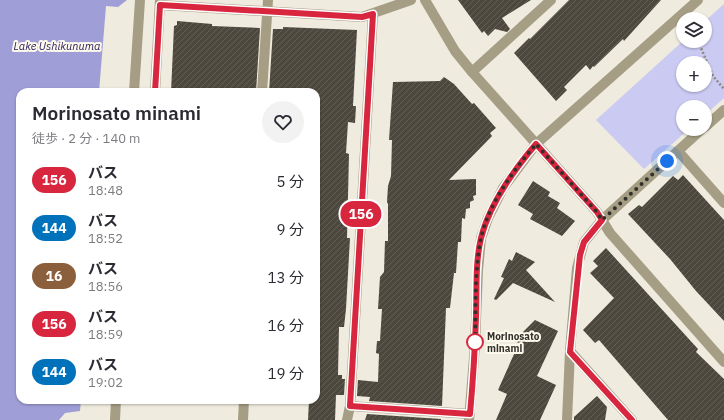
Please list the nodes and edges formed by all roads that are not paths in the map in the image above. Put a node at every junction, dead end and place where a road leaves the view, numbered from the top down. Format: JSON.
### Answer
{"nodes":[{"id":1,"x":140,"y":0,"type":"edge"},
{"id":2,"x":268,"y":0,"type":"edge"},
{"id":3,"x":411,"y":0,"type":"edge"},
{"id":4,"x":425,"y":0,"type":"edge"},
{"id":5,"x":551,"y":0,"type":"edge"},
{"id":6,"x":698,"y":0,"type":"edge"},
{"id":7,"x":160,"y":2,"type":"edge"},
{"id":8,"x":267,"y":12,"type":"junction"},
{"id":9,"x":373,"y":14,"type":"junction"},
{"id":10,"x":472,"y":72,"type":"junction"},
{"id":11,"x":134,"y":88,"type":"edge"},
{"id":12,"x":155,"y":88,"type":"edge"},
{"id":13,"x":262,"y":88,"type":"edge"},
{"id":14,"x":724,"y":110,"type":"edge"},
{"id":15,"x":712,"y":120,"type":"edge"},
{"id":16,"x":694,"y":136,"type":"edge"},
{"id":17,"x":536,"y":144,"type":"junction"},
{"id":18,"x":678,"y":151,"type":"junction"},
{"id":19,"x":724,"y":203,"type":"edge"},
{"id":20,"x":602,"y":220,"type":"junction"},
{"id":21,"x":570,"y":352,"type":"junction"},
{"id":22,"x":724,"y":362,"type":"edge"},
{"id":23,"x":116,"y":404,"type":"edge"},
{"id":24,"x":244,"y":404,"type":"edge"},
{"id":25,"x":350,"y":406,"type":"junction"},
{"id":26,"x":469,"y":417,"type":"edge"},
{"id":27,"x":115,"y":420,"type":"edge"},
{"id":28,"x":243,"y":420,"type":"edge"},
{"id":29,"x":347,"y":420,"type":"edge"},
{"id":30,"x":567,"y":420,"type":"edge"},
{"id":31,"x":632,"y":420,"type":"edge"}],
"edges":[{"from":1,"to":11,"type":"street"},
{"from":2,"to":8,"type":"street"},
{"from":3,"to":9,"type":"street"},
{"from":4,"to":10,"type":"street"},
{"from":5,"to":10,"type":"street"},
{"from":6,"to":17,"type":"street"},
{"from":7,"to":8,"type":"street"},
{"from":7,"to":12,"type":"street"},
{"from":8,"to":9,"type":"street"},
{"from":8,"to":13,"type":"street"},
{"from":9,"to":25,"type":"street"},
{"from":10,"to":17,"type":"street"},
{"from":14,"to":15,"type":"street"},
{"from":16,"to":18,"type":"street"},
{"from":17,"to":20,"type":"street"},
{"from":17,"to":26,"type":"street"},
{"from":18,"to":19,"type":"street"},
{"from":18,"to":20,"type":"street"},
{"from":20,"to":21,"type":"street"},
{"from":20,"to":22,"type":"street"},
{"from":21,"to":30,"type":"street"},
{"from":21,"to":31,"type":"street"},
{"from":23,"to":27,"type":"street"},
{"from":24,"to":28,"type":"street"},
{"from":25,"to":26,"type":"street"},
{"from":25,"to":29,"type":"street"}]}
